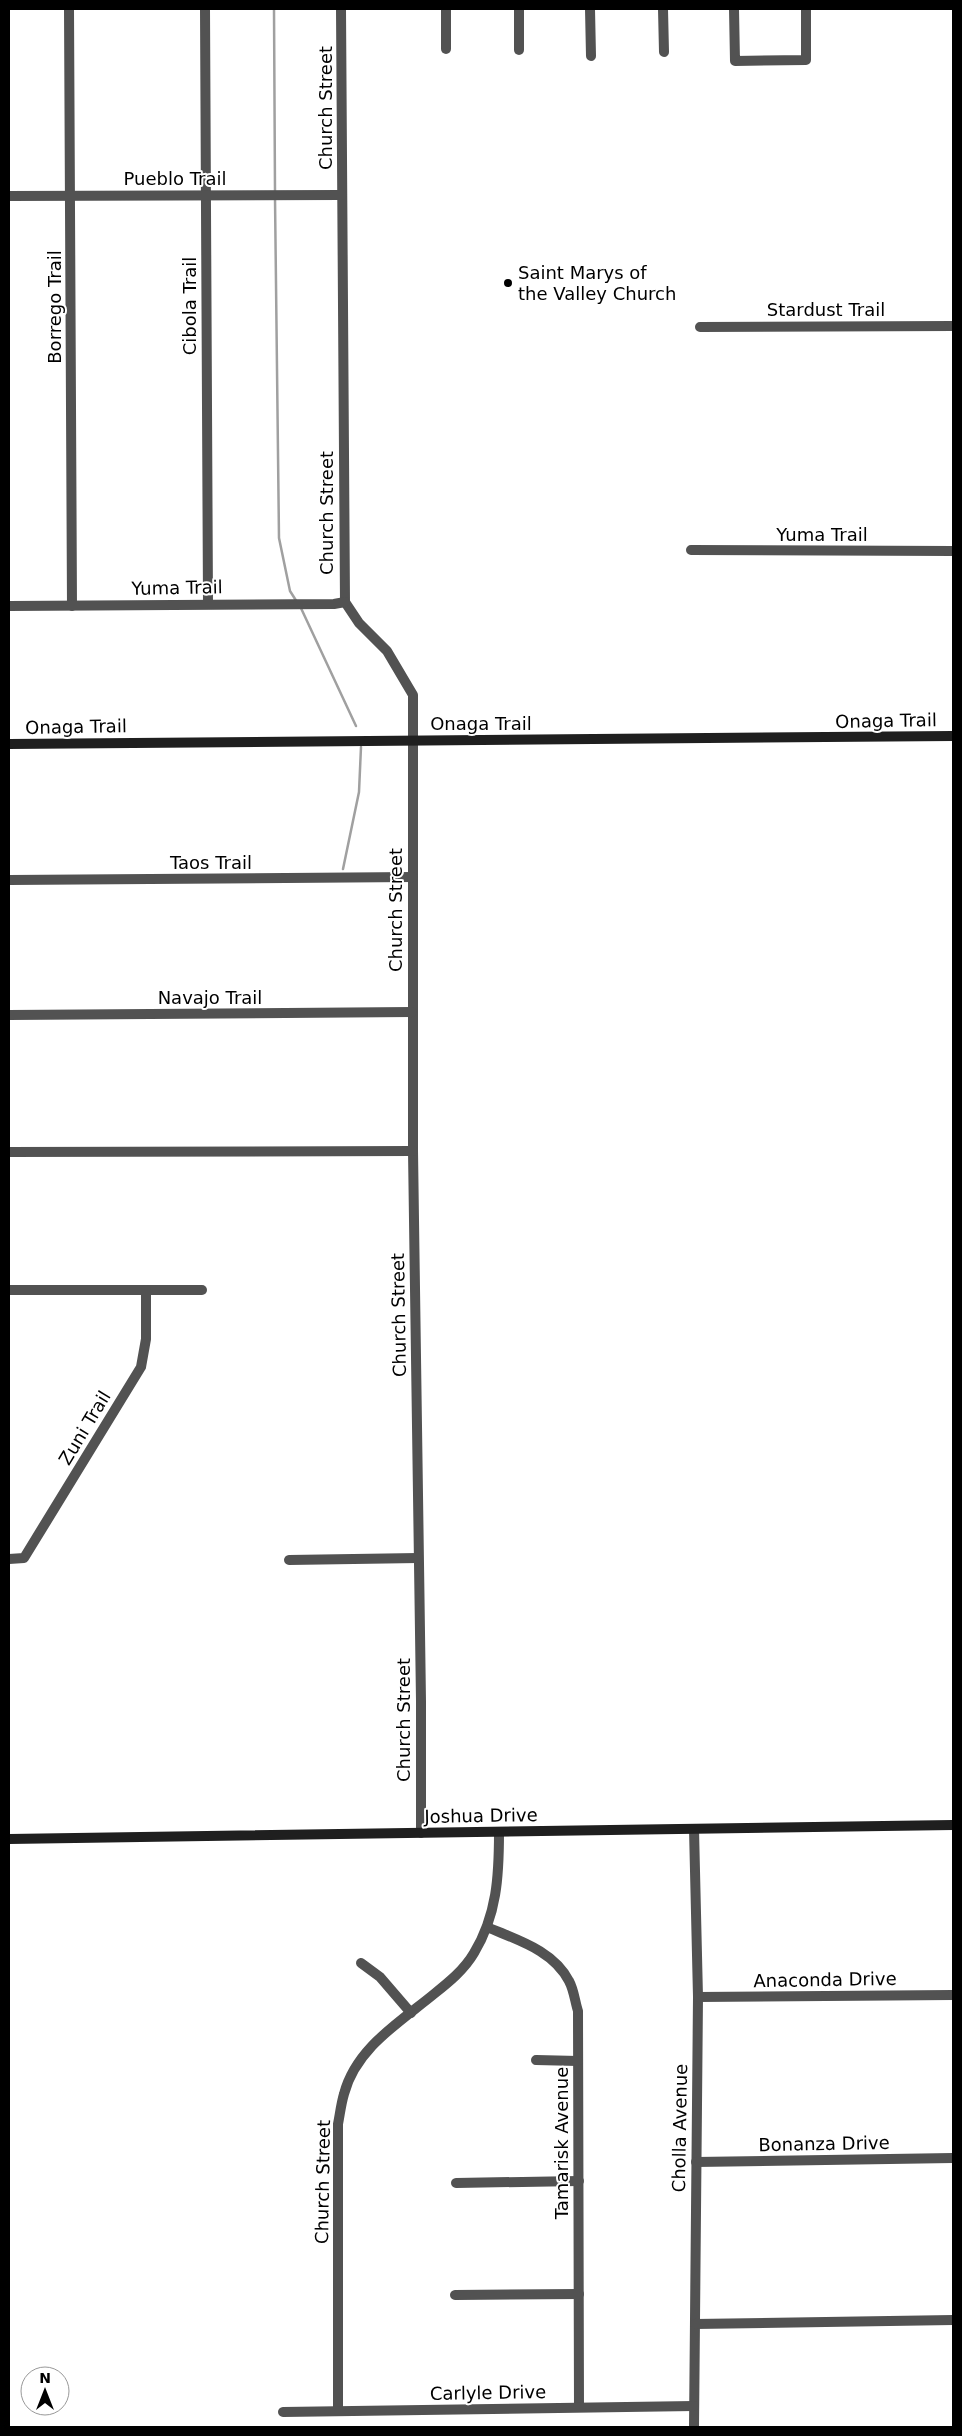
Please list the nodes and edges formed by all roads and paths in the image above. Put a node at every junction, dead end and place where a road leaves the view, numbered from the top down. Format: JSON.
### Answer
{"nodes":[{"id":1,"x":69,"y":9,"type":"edge"},
{"id":2,"x":205,"y":9,"type":"edge"},
{"id":3,"x":341,"y":9,"type":"edge"},
{"id":4,"x":446,"y":9,"type":"edge"},
{"id":5,"x":519,"y":9,"type":"edge"},
{"id":6,"x":590,"y":9,"type":"edge"},
{"id":7,"x":663,"y":9,"type":"edge"},
{"id":8,"x":734,"y":9,"type":"edge"},
{"id":9,"x":806,"y":9,"type":"edge"},
{"id":10,"x":446,"y":49,"type":"dead end"},
{"id":11,"x":519,"y":50,"type":"dead end"},
{"id":12,"x":664,"y":52,"type":"dead end"},
{"id":13,"x":591,"y":56,"type":"dead end"},
{"id":14,"x":206,"y":195,"type":"junction"},
{"id":15,"x":342,"y":195,"type":"junction"},
{"id":16,"x":9,"y":196,"type":"edge"},
{"id":17,"x":71,"y":196,"type":"junction"},
{"id":18,"x":953,"y":326,"type":"edge"},
{"id":19,"x":700,"y":327,"type":"dead end"},
{"id":20,"x":691,"y":550,"type":"dead end"},
{"id":21,"x":953,"y":551,"type":"edge"},
{"id":22,"x":345,"y":602,"type":"junction"},
{"id":23,"x":208,"y":604,"type":"junction"},
{"id":24,"x":9,"y":606,"type":"edge"},
{"id":25,"x":72,"y":606,"type":"junction"},
{"id":26,"x":953,"y":736,"type":"edge"},
{"id":27,"x":413,"y":740,"type":"junction"},
{"id":28,"x":9,"y":744,"type":"edge"},
{"id":29,"x":413,"y":877,"type":"junction"},
{"id":30,"x":9,"y":880,"type":"edge"},
{"id":31,"x":412,"y":1012,"type":"junction"},
{"id":32,"x":9,"y":1015,"type":"edge"},
{"id":33,"x":413,"y":1151,"type":"junction"},
{"id":34,"x":9,"y":1152,"type":"edge"},
{"id":35,"x":9,"y":1290,"type":"edge"},
{"id":36,"x":146,"y":1290,"type":"junction"},
{"id":37,"x":202,"y":1290,"type":"dead end"},
{"id":38,"x":418,"y":1558,"type":"junction"},
{"id":39,"x":9,"y":1559,"type":"edge"},
{"id":40,"x":289,"y":1560,"type":"dead end"},
{"id":41,"x":953,"y":1825,"type":"edge"},
{"id":42,"x":694,"y":1829,"type":"junction"},
{"id":43,"x":499,"y":1832,"type":"junction"},
{"id":44,"x":421,"y":1833,"type":"junction"},
{"id":45,"x":9,"y":1839,"type":"edge"},
{"id":46,"x":487,"y":1927,"type":"junction"},
{"id":47,"x":361,"y":1963,"type":"dead end"},
{"id":48,"x":953,"y":1995,"type":"edge"},
{"id":49,"x":698,"y":1997,"type":"junction"},
{"id":50,"x":411,"y":2013,"type":"junction"},
{"id":51,"x":536,"y":2060,"type":"dead end"},
{"id":52,"x":578,"y":2061,"type":"junction"},
{"id":53,"x":953,"y":2158,"type":"edge"},
{"id":54,"x":696,"y":2162,"type":"junction"},
{"id":55,"x":579,"y":2181,"type":"junction"},
{"id":56,"x":456,"y":2183,"type":"dead end"},
{"id":57,"x":580,"y":2294,"type":"junction"},
{"id":58,"x":455,"y":2295,"type":"dead end"},
{"id":59,"x":953,"y":2320,"type":"edge"},
{"id":60,"x":695,"y":2324,"type":"junction"},
{"id":61,"x":694,"y":2406,"type":"junction"},
{"id":62,"x":579,"y":2407,"type":"junction"},
{"id":63,"x":283,"y":2412,"type":"dead end"},
{"id":64,"x":338,"y":2412,"type":"junction"},
{"id":65,"x":694,"y":2427,"type":"edge"}],
"edges":[{"from":1,"to":17,"type":"street","name":"Borrego Trail"},
{"from":2,"to":14,"type":"street","name":"Cibola Trail"},
{"from":3,"to":15,"type":"street","name":"Church Street"},
{"from":4,"to":10,"type":"street"},
{"from":5,"to":11,"type":"street"},
{"from":6,"to":13,"type":"street"},
{"from":7,"to":12,"type":"street"},
{"from":8,"to":9,"type":"street"},
{"from":14,"to":15,"type":"street","name":"Pueblo Trail"},
{"from":14,"to":17,"type":"street","name":"Pueblo Trail"},
{"from":14,"to":23,"type":"street","name":"Cibola Trail"},
{"from":15,"to":22,"type":"street","name":"Church Street"},
{"from":16,"to":17,"type":"street","name":"Pueblo Trail"},
{"from":17,"to":25,"type":"street","name":"Borrego Trail"},
{"from":18,"to":19,"type":"street","name":"Stardust Trail"},
{"from":20,"to":21,"type":"street","name":"Yuma Trail"},
{"from":22,"to":23,"type":"street","name":"Yuma Trail"},
{"from":22,"to":27,"type":"street","name":"Church Street"},
{"from":23,"to":25,"type":"street","name":"Yuma Trail"},
{"from":24,"to":25,"type":"street","name":"Yuma Trail"},
{"from":26,"to":27,"type":"street","name":"Onaga Trail"},
{"from":27,"to":28,"type":"street","name":"Onaga Trail"},
{"from":27,"to":29,"type":"street","name":"Church Street"},
{"from":29,"to":30,"type":"street","name":"Taos Trail"},
{"from":29,"to":31,"type":"street","name":"Church Street"},
{"from":31,"to":32,"type":"street","name":"Navajo Trail"},
{"from":31,"to":33,"type":"street","name":"Church Street"},
{"from":33,"to":34,"type":"street"},
{"from":33,"to":38,"type":"street","name":"Church Street"},
{"from":35,"to":36,"type":"street"},
{"from":36,"to":37,"type":"street"},
{"from":36,"to":39,"type":"street","name":"Zuni Trail"},
{"from":38,"to":40,"type":"street"},
{"from":38,"to":44,"type":"street","name":"Church Street"},
{"from":41,"to":42,"type":"street","name":"Joshua Drive"},
{"from":42,"to":43,"type":"street","name":"Joshua Drive"},
{"from":42,"to":49,"type":"street","name":"Cholla Avenue"},
{"from":43,"to":44,"type":"street","name":"Joshua Drive"},
{"from":43,"to":46,"type":"street","name":"Church Street"},
{"from":44,"to":45,"type":"street","name":"Joshua Drive"},
{"from":46,"to":50,"type":"street","name":"Church Street"},
{"from":46,"to":52,"type":"street","name":"Tamarisk Avenue"},
{"from":47,"to":50,"type":"street"},
{"from":48,"to":49,"type":"street","name":"Anaconda Drive"},
{"from":49,"to":54,"type":"street","name":"Cholla Avenue"},
{"from":50,"to":64,"type":"street","name":"Church Street"},
{"from":51,"to":52,"type":"street"},
{"from":52,"to":55,"type":"street","name":"Tamarisk Avenue"},
{"from":53,"to":54,"type":"street","name":"Bonanza Drive"},
{"from":54,"to":60,"type":"street","name":"Cholla Avenue"},
{"from":55,"to":56,"type":"street"},
{"from":55,"to":57,"type":"street","name":"Tamarisk Avenue"},
{"from":57,"to":58,"type":"street"},
{"from":57,"to":62,"type":"street","name":"Tamarisk Avenue"},
{"from":59,"to":60,"type":"street"},
{"from":60,"to":61,"type":"street","name":"Cholla Avenue"},
{"from":61,"to":62,"type":"street","name":"Carlyle Drive"},
{"from":61,"to":65,"type":"street","name":"Cholla Avenue"},
{"from":62,"to":64,"type":"street","name":"Carlyle Drive"},
{"from":63,"to":64,"type":"street","name":"Carlyle Drive"}]}
